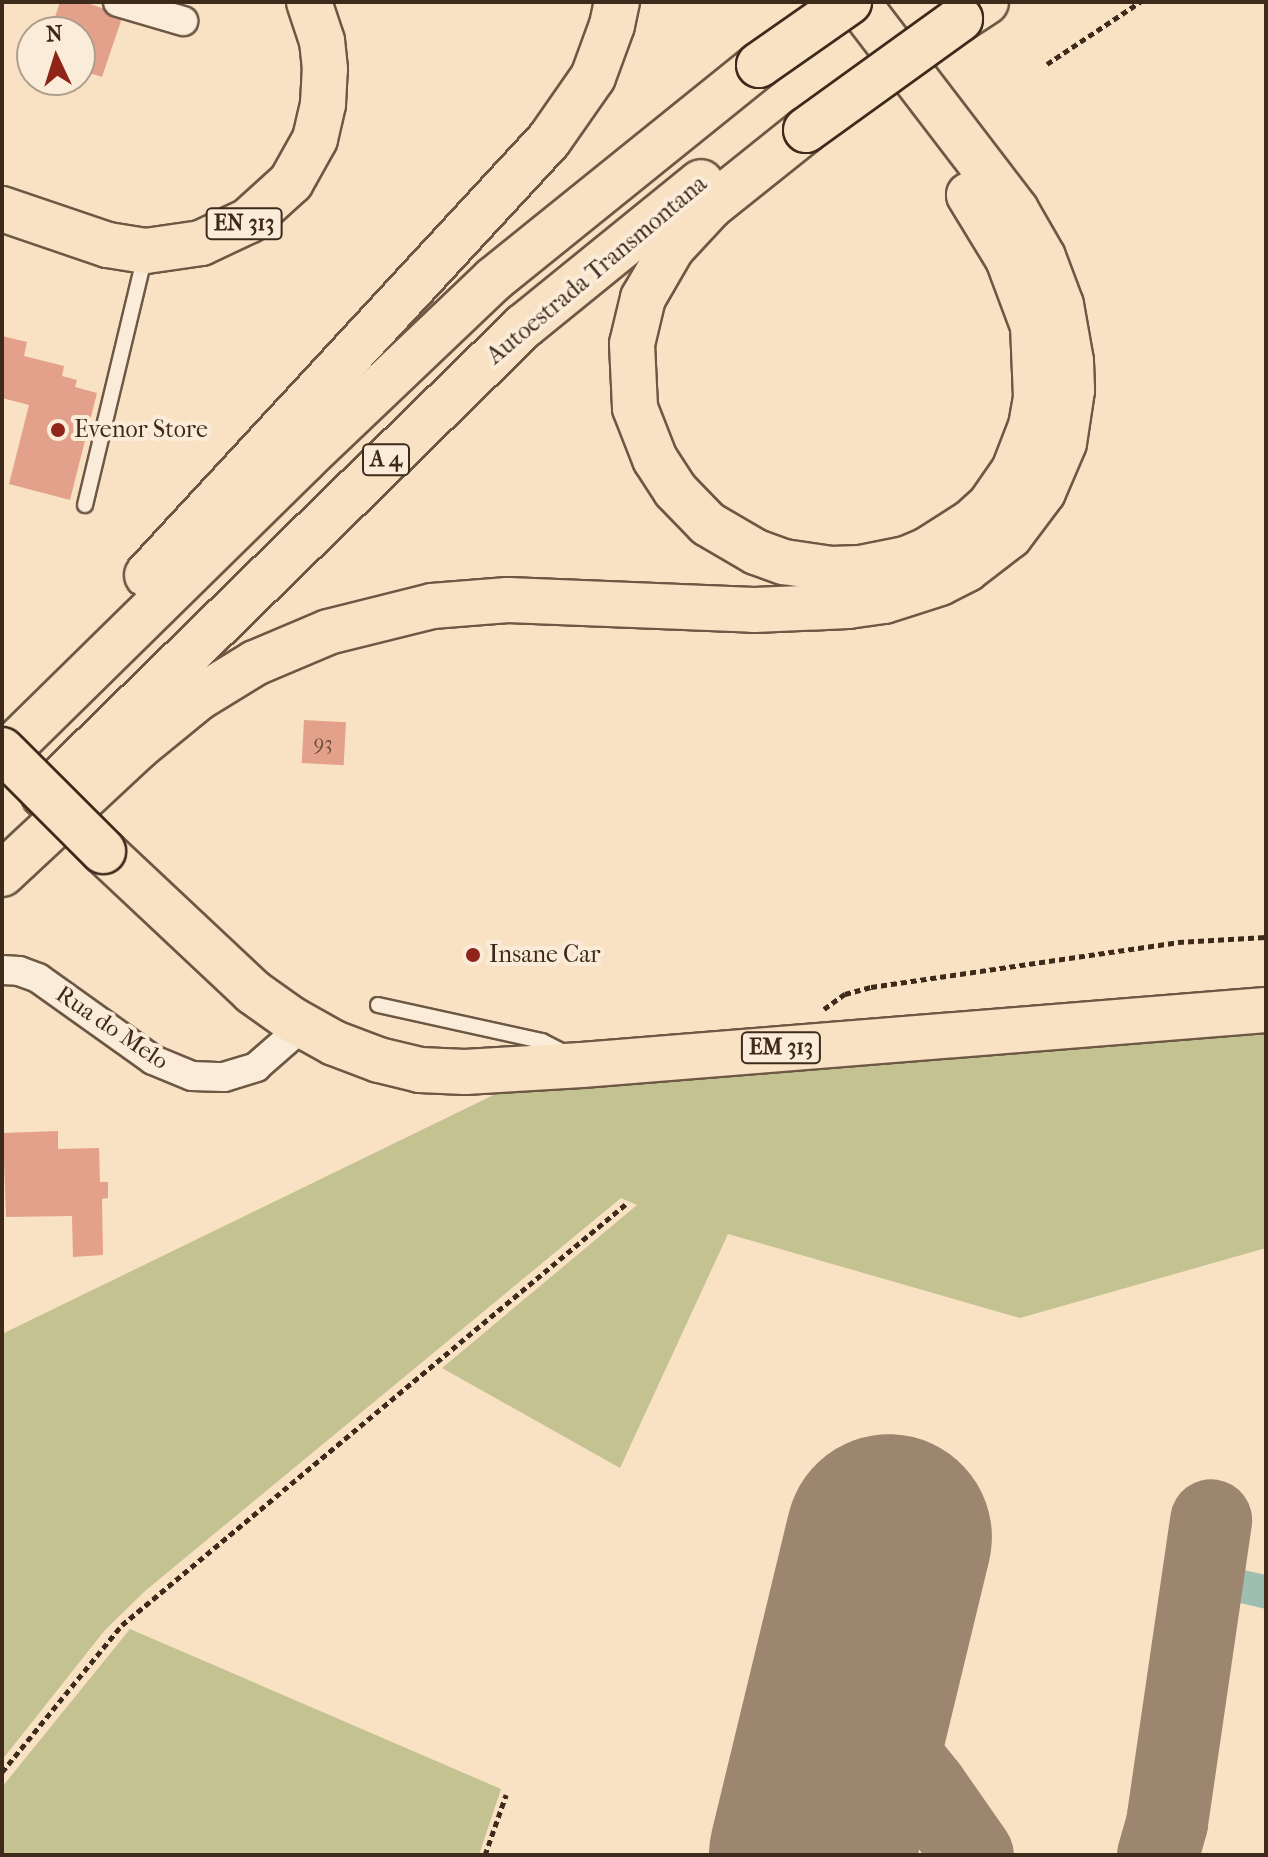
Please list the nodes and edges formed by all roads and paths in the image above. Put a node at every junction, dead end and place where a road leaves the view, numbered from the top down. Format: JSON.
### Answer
{"nodes":[{"id":1,"x":118,"y":2,"type":"edge"},
{"id":2,"x":309,"y":2,"type":"edge"},
{"id":3,"x":617,"y":2,"type":"edge"},
{"id":4,"x":823,"y":2,"type":"edge"},
{"id":5,"x":849,"y":2,"type":"edge"},
{"id":6,"x":857,"y":2,"type":"edge"},
{"id":7,"x":1140,"y":2,"type":"edge"},
{"id":8,"x":962,"y":8,"type":"edge"},
{"id":9,"x":183,"y":21,"type":"dead end"},
{"id":10,"x":1047,"y":64,"type":"dead end"},
{"id":11,"x":799,"y":120,"type":"junction"},
{"id":12,"x":2,"y":209,"type":"edge"},
{"id":13,"x":146,"y":251,"type":"junction"},
{"id":14,"x":85,"y":505,"type":"dead end"},
{"id":15,"x":2,"y":722,"type":"edge"},
{"id":16,"x":2,"y":750,"type":"edge"},
{"id":17,"x":2,"y":757,"type":"edge"},
{"id":18,"x":2,"y":836,"type":"edge"},
{"id":19,"x":2,"y":874,"type":"edge"},
{"id":20,"x":1266,"y":937,"type":"edge"},
{"id":21,"x":2,"y":970,"type":"edge"},
{"id":22,"x":378,"y":1005,"type":"dead end"},
{"id":23,"x":1266,"y":1010,"type":"edge"},
{"id":24,"x":303,"y":1026,"type":"junction"},
{"id":25,"x":794,"y":1047,"type":"junction"},
{"id":26,"x":582,"y":1065,"type":"junction"},
{"id":27,"x":627,"y":1203,"type":"dead end"},
{"id":28,"x":2,"y":1772,"type":"edge"},
{"id":29,"x":506,"y":1795,"type":"dead end"},
{"id":30,"x":485,"y":1855,"type":"edge"}],
"edges":[{"from":1,"to":9,"type":"street"},
{"from":2,"to":13,"type":"main road","number":"EN 313"},
{"from":3,"to":15,"type":"main road"},
{"from":4,"to":11,"type":"main road"},
{"from":5,"to":17,"type":"main road","number":"A 4","bridge":true},
{"from":6,"to":19,"type":"main road"},
{"from":7,"to":10,"type":"path"},
{"from":8,"to":11,"type":"main road","name":"Autoestrada Transmontana","number":"A 4"},
{"from":11,"to":18,"type":"main road","name":"Autoestrada Transmontana","number":"A 4"},
{"from":12,"to":13,"type":"main road","number":"EN 313"},
{"from":13,"to":14,"type":"lane"},
{"from":16,"to":24,"type":"main road","number":"EM 313","bridge":true},
{"from":20,"to":25,"type":"path"},
{"from":21,"to":24,"type":"street","name":"Rua do Melo"},
{"from":22,"to":26,"type":"lane"},
{"from":23,"to":25,"type":"main road","number":"EM 313"},
{"from":24,"to":26,"type":"main road","number":"EM 313"},
{"from":25,"to":26,"type":"main road","number":"EM 313"},
{"from":27,"to":28,"type":"path"},
{"from":29,"to":30,"type":"path"}]}
